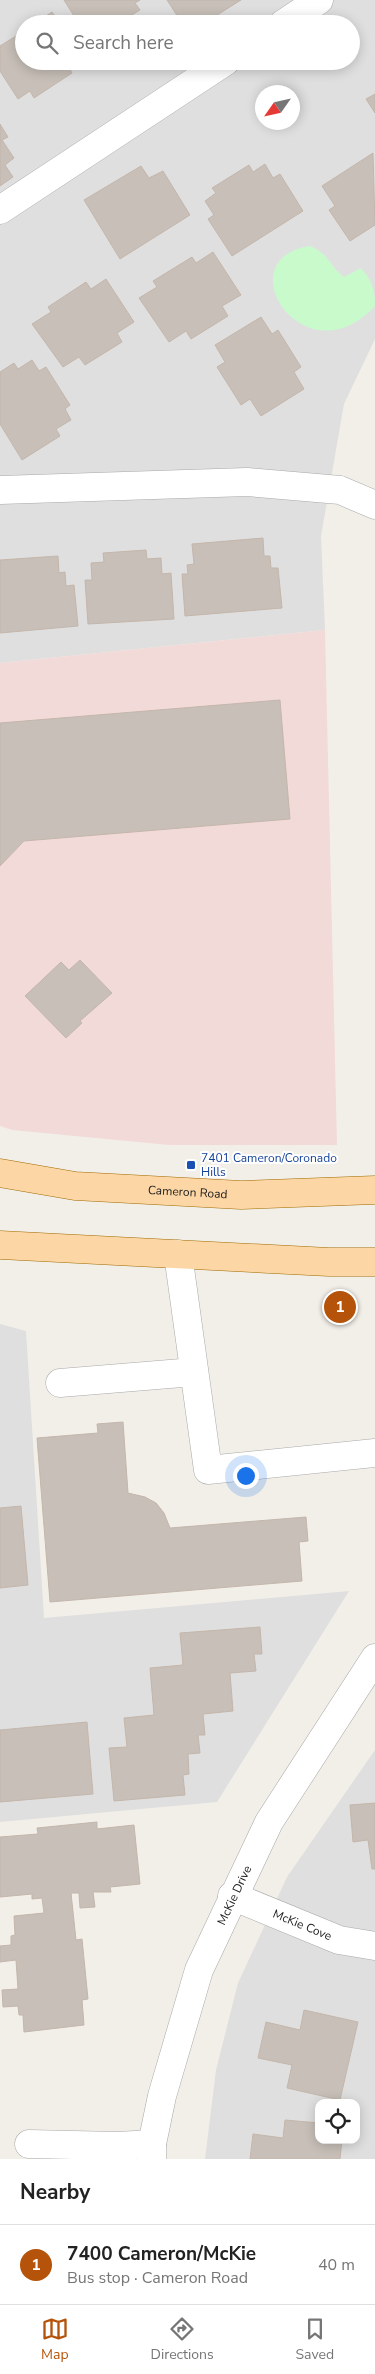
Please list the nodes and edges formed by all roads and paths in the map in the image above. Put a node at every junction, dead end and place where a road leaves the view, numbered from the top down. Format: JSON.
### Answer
{"nodes":[{"id":1,"x":319,"y":0,"type":"edge"},
{"id":2,"x":296,"y":15,"type":"edge"},
{"id":3,"x":212,"y":70,"type":"edge"},
{"id":4,"x":0,"y":210,"type":"edge"},
{"id":5,"x":0,"y":490,"type":"edge"},
{"id":6,"x":375,"y":505,"type":"edge"},
{"id":7,"x":0,"y":1173,"type":"edge"},
{"id":8,"x":375,"y":1190,"type":"edge"},
{"id":9,"x":0,"y":1245,"type":"edge"},
{"id":10,"x":178,"y":1254,"type":"junction"},
{"id":11,"x":375,"y":1262,"type":"edge"},
{"id":12,"x":194,"y":1372,"type":"junction"},
{"id":13,"x":60,"y":1383,"type":"dead end"},
{"id":14,"x":375,"y":1453,"type":"edge"},
{"id":15,"x":375,"y":1658,"type":"edge"},
{"id":16,"x":232,"y":1896,"type":"junction"},
{"id":17,"x":375,"y":1946,"type":"edge"},
{"id":18,"x":29,"y":2144,"type":"dead end"},
{"id":19,"x":152,"y":2151,"type":"edge"}],
"edges":[{"from":1,"to":2,"type":"street"},
{"from":3,"to":4,"type":"street"},
{"from":5,"to":6,"type":"street"},
{"from":7,"to":8,"type":"main road","name":"Cameron Road"},
{"from":9,"to":10,"type":"main road"},
{"from":10,"to":11,"type":"main road"},
{"from":10,"to":12,"type":"street"},
{"from":12,"to":13,"type":"street"},
{"from":12,"to":14,"type":"street"},
{"from":15,"to":16,"type":"street","name":"McKie Drive"},
{"from":16,"to":17,"type":"street","name":"McKie Cove"},
{"from":16,"to":19,"type":"street","name":"McKie Drive"},
{"from":18,"to":19,"type":"street"}]}
